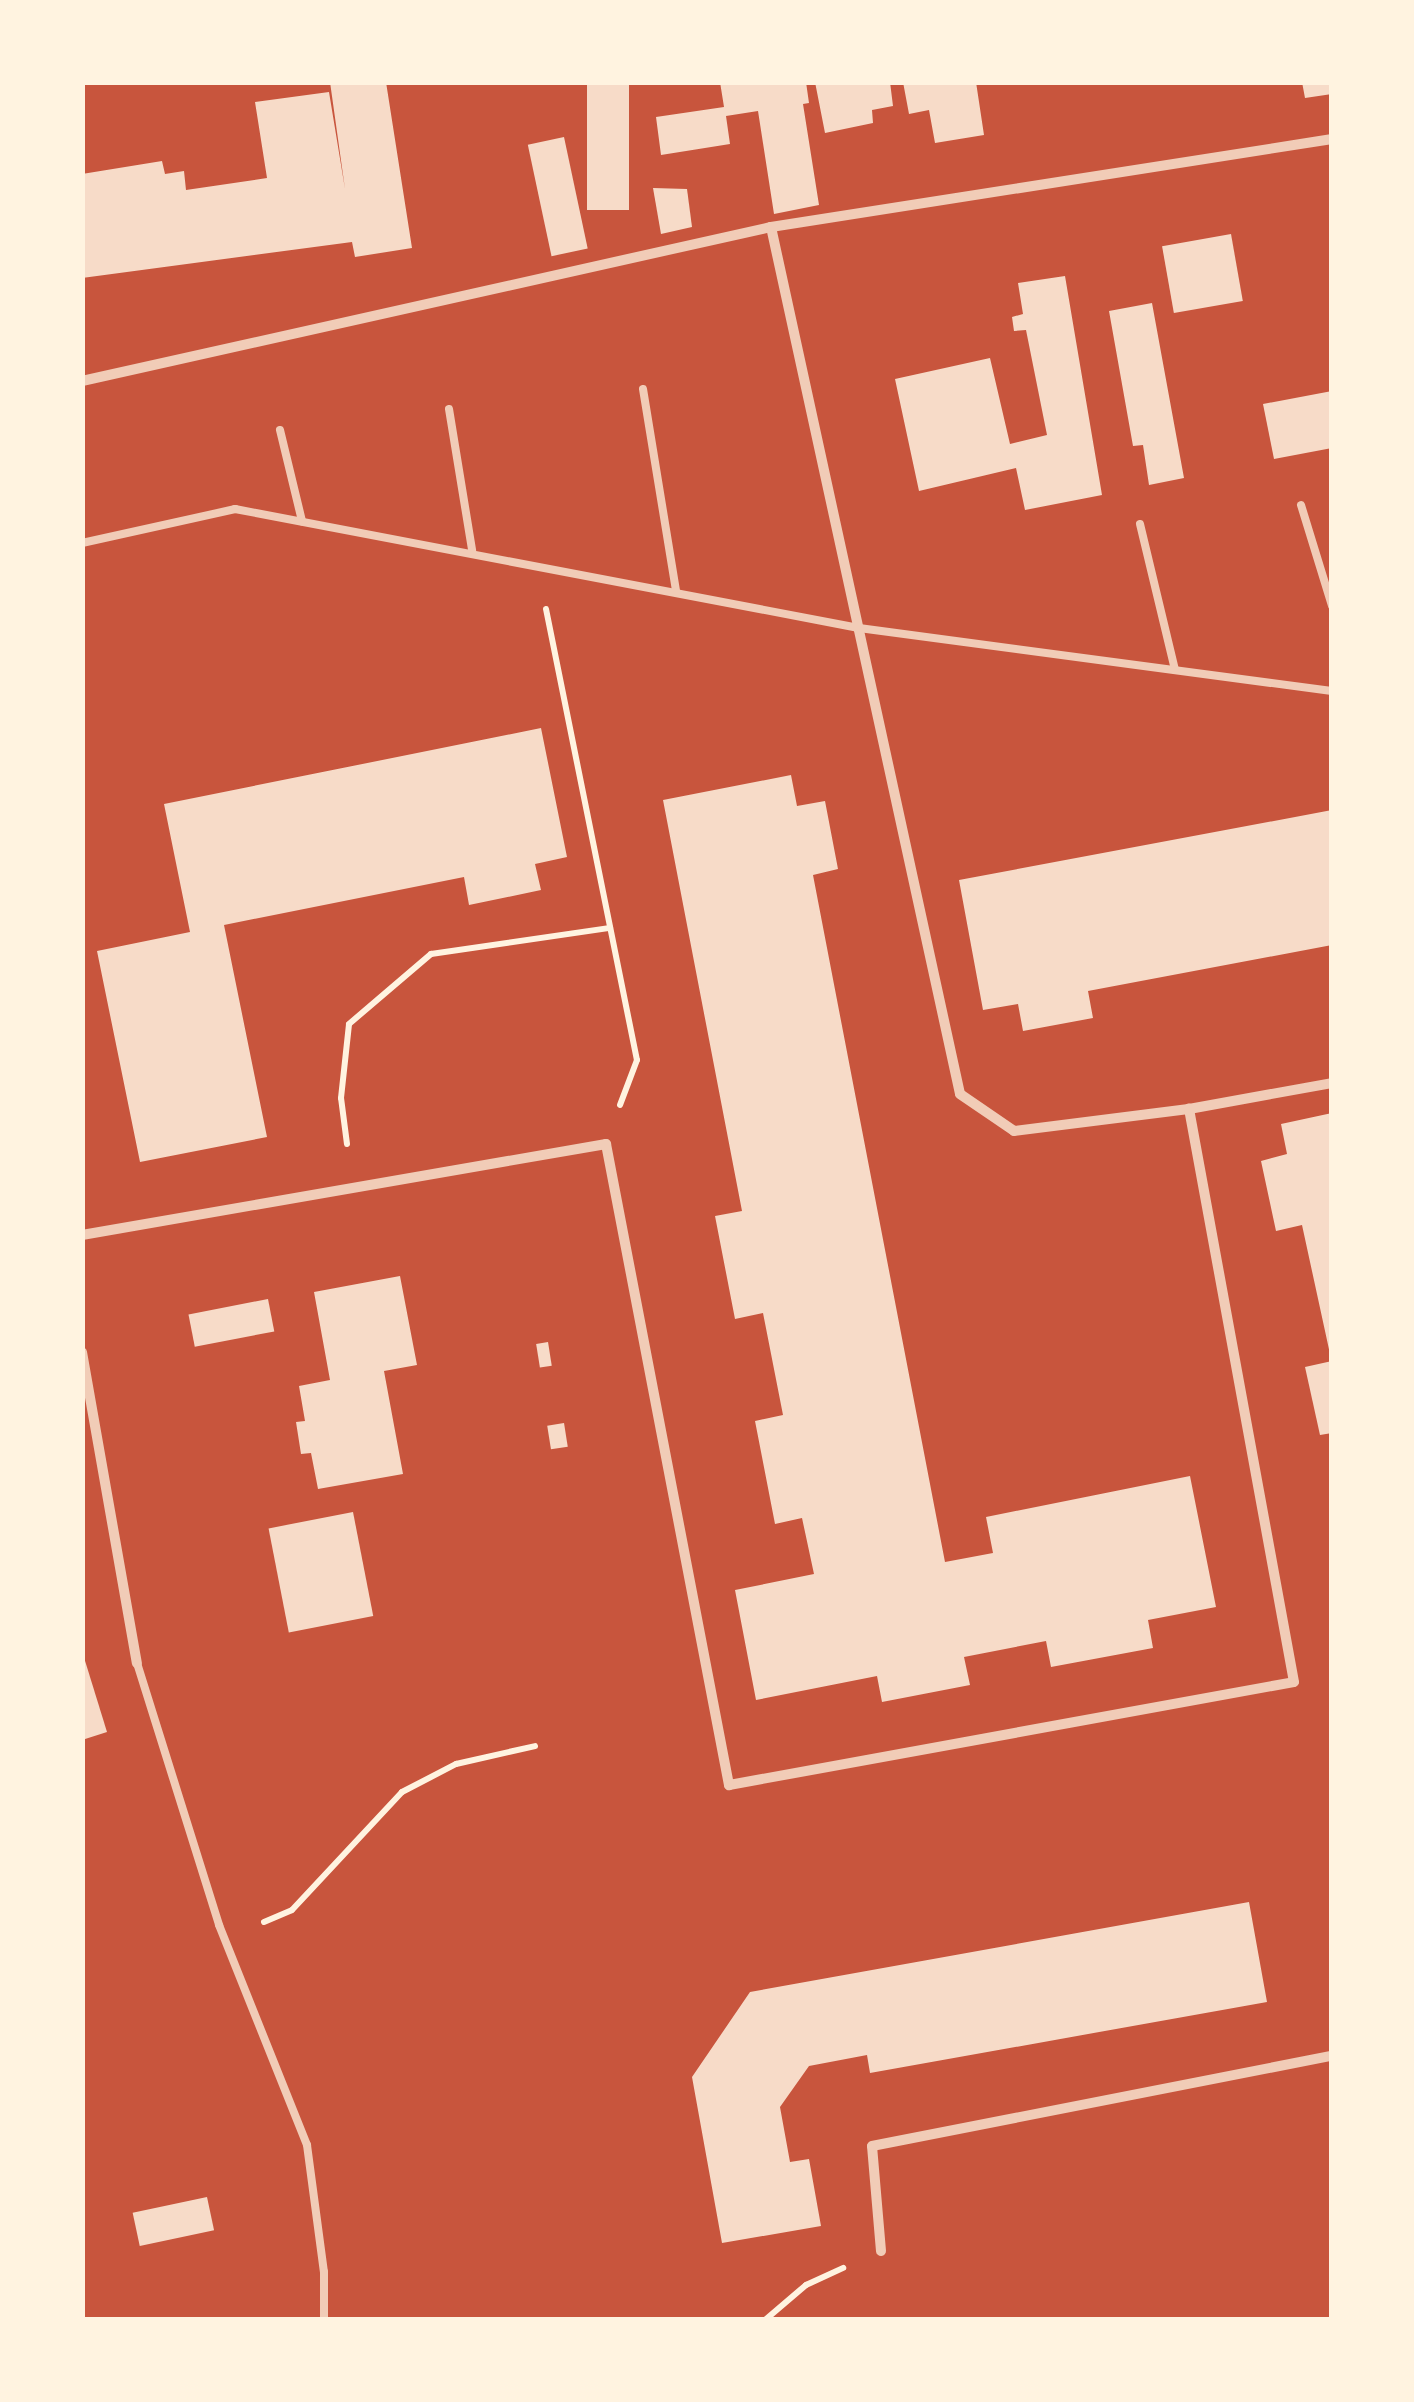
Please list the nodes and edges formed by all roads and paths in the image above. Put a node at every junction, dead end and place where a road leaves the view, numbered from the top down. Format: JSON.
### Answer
{"nodes":[{"id":1,"x":1332,"y":139,"type":"edge"},
{"id":2,"x":771,"y":228,"type":"junction"},
{"id":3,"x":82,"y":381,"type":"edge"},
{"id":4,"x":643,"y":390,"type":"dead end"},
{"id":5,"x":448,"y":409,"type":"dead end"},
{"id":6,"x":280,"y":430,"type":"dead end"},
{"id":7,"x":1300,"y":506,"type":"dead end"},
{"id":8,"x":302,"y":521,"type":"junction"},
{"id":9,"x":1140,"y":524,"type":"dead end"},
{"id":10,"x":82,"y":543,"type":"edge"},
{"id":11,"x":472,"y":550,"type":"junction"},
{"id":12,"x":536,"y":562,"type":"junction"},
{"id":13,"x":676,"y":591,"type":"junction"},
{"id":14,"x":1332,"y":606,"type":"edge"},
{"id":15,"x":859,"y":628,"type":"junction"},
{"id":16,"x":1176,"y":670,"type":"junction"},
{"id":17,"x":1332,"y":691,"type":"edge"},
{"id":18,"x":610,"y":928,"type":"junction"},
{"id":19,"x":1332,"y":1082,"type":"edge"},
{"id":20,"x":1189,"y":1109,"type":"junction"},
{"id":21,"x":606,"y":1144,"type":"junction"},
{"id":22,"x":352,"y":1188,"type":"junction"},
{"id":23,"x":82,"y":1235,"type":"edge"},
{"id":24,"x":82,"y":1352,"type":"edge"},
{"id":25,"x":137,"y":1664,"type":"joint"},
{"id":26,"x":535,"y":1746,"type":"dead end"},
{"id":27,"x":223,"y":1937,"type":"junction"},
{"id":28,"x":1332,"y":2056,"type":"edge"},
{"id":29,"x":880,"y":2251,"type":"joint"},
{"id":30,"x":324,"y":2320,"type":"edge"},
{"id":31,"x":764,"y":2320,"type":"edge"}],
"edges":[{"from":1,"to":2,"type":"street"},
{"from":2,"to":3,"type":"street"},
{"from":2,"to":15,"type":"street"},
{"from":4,"to":13,"type":"lane"},
{"from":5,"to":11,"type":"lane"},
{"from":6,"to":8,"type":"lane"},
{"from":7,"to":14,"type":"lane"},
{"from":8,"to":10,"type":"lane"},
{"from":8,"to":11,"type":"lane"},
{"from":9,"to":16,"type":"lane"},
{"from":11,"to":12,"type":"lane"},
{"from":12,"to":13,"type":"lane"},
{"from":12,"to":18,"type":"path"},
{"from":13,"to":15,"type":"lane"},
{"from":15,"to":16,"type":"lane"},
{"from":15,"to":20,"type":"street"},
{"from":16,"to":17,"type":"lane"},
{"from":18,"to":21,"type":"path"},
{"from":18,"to":22,"type":"path"},
{"from":19,"to":20,"type":"street"},
{"from":20,"to":21,"type":"street"},
{"from":21,"to":22,"type":"street"},
{"from":22,"to":23,"type":"street"},
{"from":24,"to":25,"type":"street"},
{"from":25,"to":27,"type":"lane"},
{"from":26,"to":27,"type":"path"},
{"from":27,"to":30,"type":"lane"},
{"from":28,"to":29,"type":"street"},
{"from":29,"to":31,"type":"path"}]}
